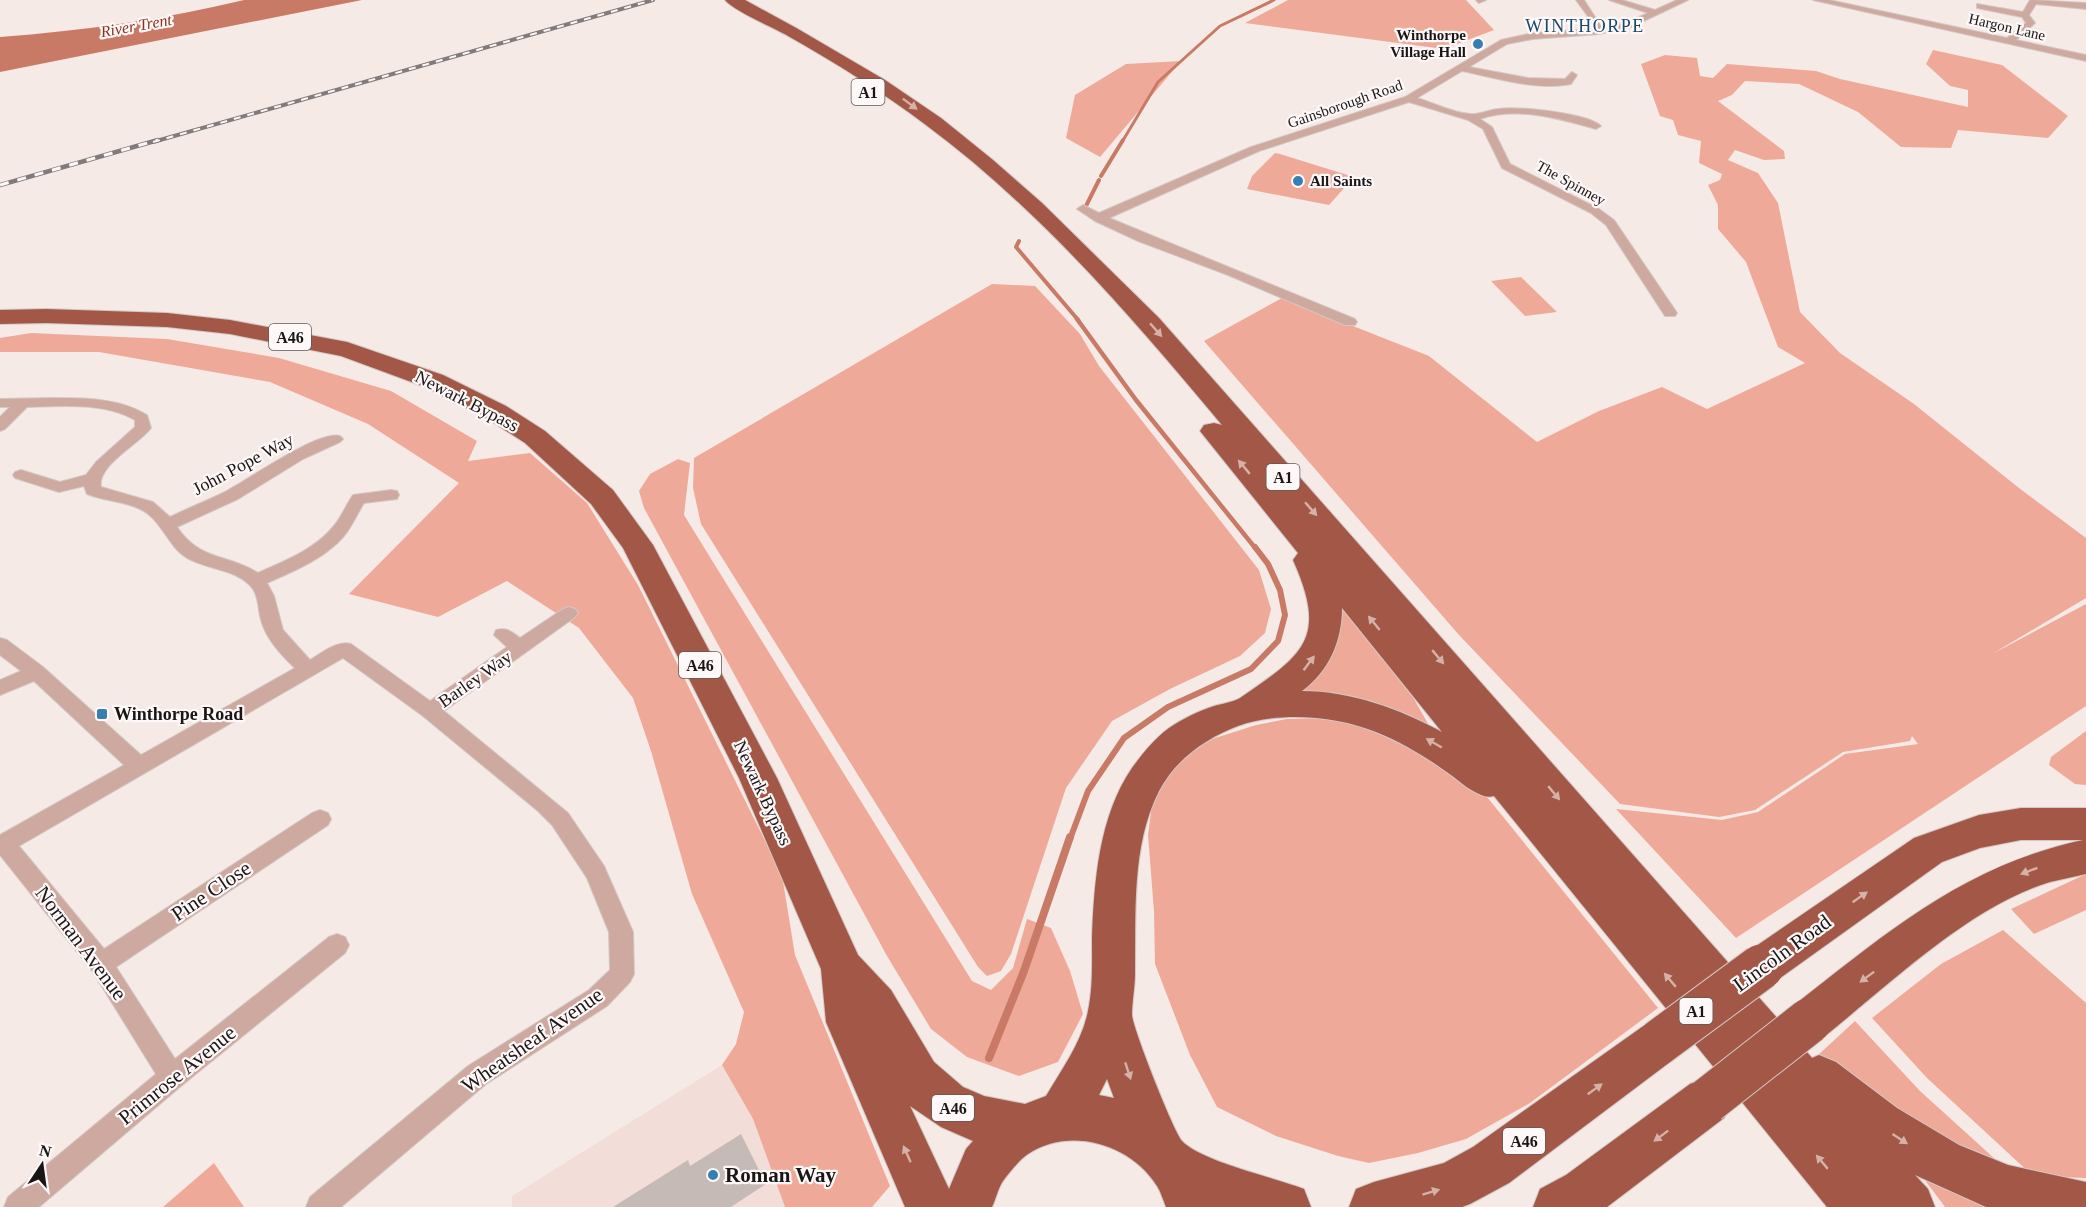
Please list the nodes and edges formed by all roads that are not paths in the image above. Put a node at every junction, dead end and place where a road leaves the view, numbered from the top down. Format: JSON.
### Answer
{"nodes":[{"id":1,"x":715,"y":0,"type":"edge"},
{"id":2,"x":733,"y":0,"type":"edge"},
{"id":3,"x":1580,"y":0,"type":"edge"},
{"id":4,"x":1613,"y":0,"type":"edge"},
{"id":5,"x":1684,"y":0,"type":"edge"},
{"id":6,"x":1817,"y":0,"type":"edge"},
{"id":7,"x":1876,"y":0,"type":"edge"},
{"id":8,"x":2034,"y":1,"type":"edge"},
{"id":9,"x":1980,"y":6,"type":"dead end"},
{"id":10,"x":2086,"y":6,"type":"edge"},
{"id":11,"x":1862,"y":8,"type":"junction"},
{"id":12,"x":1656,"y":13,"type":"junction"},
{"id":13,"x":2025,"y":15,"type":"junction"},
{"id":14,"x":1599,"y":31,"type":"junction"},
{"id":15,"x":2009,"y":41,"type":"junction"},
{"id":16,"x":2086,"y":58,"type":"edge"},
{"id":17,"x":1462,"y":68,"type":"junction"},
{"id":18,"x":1572,"y":75,"type":"dead end"},
{"id":19,"x":1409,"y":99,"type":"junction"},
{"id":20,"x":1472,"y":118,"type":"junction"},
{"id":21,"x":1596,"y":126,"type":"dead end"},
{"id":22,"x":1083,"y":209,"type":"dead end"},
{"id":23,"x":1024,"y":210,"type":"junction"},
{"id":24,"x":1099,"y":218,"type":"junction"},
{"id":25,"x":1670,"y":313,"type":"dead end"},
{"id":26,"x":0,"y":317,"type":"edge"},
{"id":27,"x":1350,"y":322,"type":"dead end"},
{"id":28,"x":23,"y":403,"type":"junction"},
{"id":29,"x":0,"y":404,"type":"edge"},
{"id":30,"x":0,"y":426,"type":"edge"},
{"id":31,"x":335,"y":439,"type":"dead end"},
{"id":32,"x":21,"y":474,"type":"dead end"},
{"id":33,"x":92,"y":479,"type":"junction"},
{"id":34,"x":391,"y":495,"type":"dead end"},
{"id":35,"x":1282,"y":512,"type":"junction"},
{"id":36,"x":168,"y":524,"type":"junction"},
{"id":37,"x":256,"y":581,"type":"junction"},
{"id":38,"x":569,"y":613,"type":"dead end"},
{"id":39,"x":503,"y":635,"type":"dead end"},
{"id":40,"x":0,"y":645,"type":"edge"},
{"id":41,"x":520,"y":647,"type":"junction"},
{"id":42,"x":308,"y":669,"type":"junction"},
{"id":43,"x":36,"y":672,"type":"junction"},
{"id":44,"x":0,"y":688,"type":"edge"},
{"id":45,"x":1246,"y":709,"type":"junction"},
{"id":46,"x":430,"y":711,"type":"junction"},
{"id":47,"x":139,"y":766,"type":"junction"},
{"id":48,"x":2086,"y":807,"type":"edge"},
{"id":49,"x":1532,"y":814,"type":"junction"},
{"id":50,"x":320,"y":819,"type":"dead end"},
{"id":51,"x":2021,"y":824,"type":"junction"},
{"id":52,"x":2086,"y":825,"type":"edge"},
{"id":53,"x":2,"y":845,"type":"edge"},
{"id":54,"x":2086,"y":857,"type":"edge"},
{"id":55,"x":337,"y":945,"type":"dead end"},
{"id":56,"x":101,"y":964,"type":"junction"},
{"id":57,"x":843,"y":969,"type":"junction"},
{"id":58,"x":1110,"y":1016,"type":"junction"},
{"id":59,"x":1754,"y":1026,"type":"junction"},
{"id":60,"x":172,"y":1077,"type":"junction"},
{"id":61,"x":1043,"y":1122,"type":"junction"},
{"id":62,"x":1166,"y":1158,"type":"junction"},
{"id":63,"x":18,"y":1207,"type":"edge"},
{"id":64,"x":320,"y":1207,"type":"edge"},
{"id":65,"x":931,"y":1207,"type":"edge"},
{"id":66,"x":967,"y":1207,"type":"edge"},
{"id":67,"x":1192,"y":1207,"type":"edge"},
{"id":68,"x":1286,"y":1207,"type":"edge"},
{"id":69,"x":1374,"y":1207,"type":"edge"},
{"id":70,"x":1558,"y":1207,"type":"edge"},
{"id":71,"x":1859,"y":1207,"type":"edge"},
{"id":72,"x":1910,"y":1207,"type":"edge"},
{"id":73,"x":2084,"y":1207,"type":"edge"}],
"edges":[{"from":1,"to":23,"type":"highway","number":"A1"},
{"from":2,"to":23,"type":"highway","number":"A1","one_way":true},
{"from":3,"to":14,"type":"street"},
{"from":4,"to":12,"type":"street"},
{"from":5,"to":12,"type":"street","name":"Gainsborough Road"},
{"from":6,"to":11,"type":"street","name":"Hargon Lane"},
{"from":7,"to":11,"type":"street"},
{"from":8,"to":10,"type":"street"},
{"from":8,"to":13,"type":"street"},
{"from":9,"to":13,"type":"street"},
{"from":11,"to":15,"type":"street","name":"Hargon Lane"},
{"from":12,"to":14,"type":"street","name":"Gainsborough Road"},
{"from":13,"to":15,"type":"street"},
{"from":14,"to":17,"type":"street","name":"Gainsborough Road"},
{"from":15,"to":16,"type":"street","name":"Hargon Lane"},
{"from":17,"to":18,"type":"street"},
{"from":17,"to":19,"type":"street","name":"Gainsborough Road"},
{"from":19,"to":20,"type":"street","name":"The Spinney"},
{"from":19,"to":24,"type":"street","name":"Gainsborough Road"},
{"from":20,"to":21,"type":"street"},
{"from":20,"to":25,"type":"street","name":"The Spinney"},
{"from":22,"to":24,"type":"street"},
{"from":35,"to":23,"type":"highway","number":"A1","one_way":true},
{"from":23,"to":59,"type":"highway","number":"A1","one_way":true},
{"from":24,"to":27,"type":"street"},
{"from":26,"to":57,"type":"highway","name":"Newark Bypass","number":"A46"},
{"from":28,"to":29,"type":"street"},
{"from":28,"to":30,"type":"street"},
{"from":28,"to":33,"type":"street"},
{"from":31,"to":36,"type":"street","name":"John Pope Way"},
{"from":32,"to":33,"type":"street"},
{"from":33,"to":36,"type":"street"},
{"from":34,"to":37,"type":"street"},
{"from":45,"to":35,"type":"highway","one_way":true},
{"from":49,"to":35,"type":"highway","number":"A1","one_way":true},
{"from":36,"to":37,"type":"street"},
{"from":37,"to":42,"type":"street"},
{"from":38,"to":41,"type":"street","name":"Barley Way"},
{"from":39,"to":41,"type":"street","name":"Barley Way"},
{"from":40,"to":43,"type":"street"},
{"from":41,"to":46,"type":"street","name":"Barley Way"},
{"from":42,"to":46,"type":"street","name":"Wheatsheaf Avenue"},
{"from":42,"to":47,"type":"street"},
{"from":43,"to":44,"type":"street"},
{"from":43,"to":47,"type":"street"},
{"from":49,"to":45,"type":"highway","one_way":true},
{"from":45,"to":58,"type":"highway"},
{"from":46,"to":64,"type":"street","name":"Wheatsheaf Avenue"},
{"from":47,"to":53,"type":"street"},
{"from":48,"to":51,"type":"highway","number":"A46"},
{"from":71,"to":49,"type":"highway","number":"A1","one_way":true},
{"from":50,"to":56,"type":"street","name":"Pine Close"},
{"from":51,"to":52,"type":"highway","name":"Lincoln Road","number":"A46"},
{"from":69,"to":51,"type":"highway","name":"Lincoln Road","number":"A46","one_way":true,"bridge":true},
{"from":53,"to":56,"type":"street","name":"Norman Avenue"},
{"from":54,"to":70,"type":"highway","one_way":true,"bridge":true},
{"from":55,"to":60,"type":"street","name":"Primrose Avenue"},
{"from":56,"to":60,"type":"street","name":"Norman Avenue"},
{"from":57,"to":61,"type":"highway","name":"Newark Bypass","number":"A46"},
{"from":65,"to":57,"type":"highway","name":"Newark Bypass","number":"A46","one_way":true},
{"from":58,"to":61,"type":"highway"},
{"from":58,"to":62,"type":"highway","one_way":true},
{"from":59,"to":72,"type":"highway","number":"A1"},
{"from":59,"to":73,"type":"highway","one_way":true},
{"from":60,"to":63,"type":"street","name":"Primrose Avenue"},
{"from":61,"to":62,"type":"highway","name":"Newark Bypass"},
{"from":61,"to":66,"type":"highway"},
{"from":62,"to":67,"type":"highway"},
{"from":62,"to":68,"type":"highway"}]}
